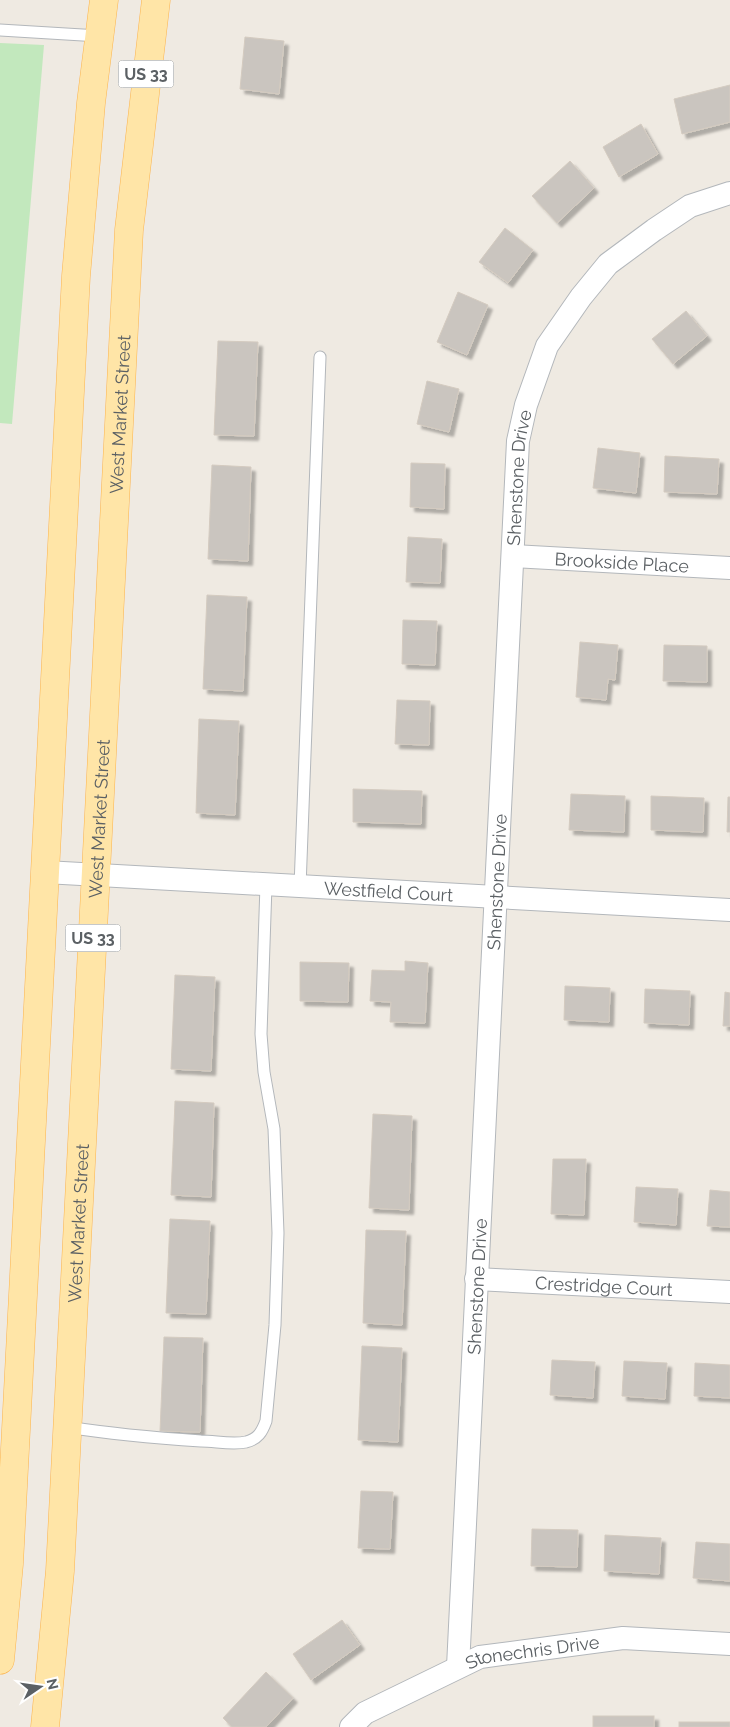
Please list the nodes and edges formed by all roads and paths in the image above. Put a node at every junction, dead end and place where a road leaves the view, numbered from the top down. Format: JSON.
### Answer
{"nodes":[{"id":1,"x":104,"y":0,"type":"edge"},
{"id":2,"x":156,"y":0,"type":"edge"},
{"id":3,"x":0,"y":30,"type":"edge"},
{"id":4,"x":99,"y":36,"type":"junction"},
{"id":5,"x":730,"y":193,"type":"edge"},
{"id":6,"x":320,"y":357,"type":"dead end"},
{"id":7,"x":513,"y":556,"type":"junction"},
{"id":8,"x":730,"y":568,"type":"edge"},
{"id":9,"x":45,"y":872,"type":"junction"},
{"id":10,"x":96,"y":874,"type":"junction"},
{"id":11,"x":266,"y":885,"type":"junction"},
{"id":12,"x":300,"y":887,"type":"junction"},
{"id":13,"x":496,"y":898,"type":"junction"},
{"id":14,"x":730,"y":910,"type":"edge"},
{"id":15,"x":476,"y":1279,"type":"junction"},
{"id":16,"x":730,"y":1292,"type":"edge"},
{"id":17,"x":68,"y":1427,"type":"junction"},
{"id":18,"x":730,"y":1644,"type":"edge"},
{"id":19,"x":0,"y":1660,"type":"edge"},
{"id":20,"x":458,"y":1667,"type":"junction"},
{"id":21,"x":45,"y":1727,"type":"edge"},
{"id":22,"x":351,"y":1727,"type":"edge"}],
"edges":[{"from":1,"to":4,"type":"main road","number":"US 33"},
{"from":2,"to":10,"type":"main road","name":"West Market Street","number":"US 33"},
{"from":3,"to":4,"type":"lane"},
{"from":4,"to":9,"type":"main road","number":"US 33"},
{"from":5,"to":7,"type":"street","name":"Shenstone Drive"},
{"from":6,"to":12,"type":"lane"},
{"from":7,"to":8,"type":"street","name":"Brookside Place"},
{"from":7,"to":13,"type":"street","name":"Shenstone Drive"},
{"from":9,"to":10,"type":"street","name":"Westfield Court"},
{"from":9,"to":19,"type":"main road","number":"US 33"},
{"from":10,"to":11,"type":"street","name":"Westfield Court"},
{"from":10,"to":17,"type":"main road","name":"West Market Street","number":"US 33"},
{"from":11,"to":12,"type":"street","name":"Westfield Court"},
{"from":11,"to":17,"type":"lane"},
{"from":12,"to":13,"type":"street","name":"Westfield Court"},
{"from":13,"to":14,"type":"street","name":"Westfield Court"},
{"from":13,"to":15,"type":"street","name":"Shenstone Drive"},
{"from":15,"to":16,"type":"street","name":"Crestridge Court"},
{"from":15,"to":20,"type":"street","name":"Shenstone Drive"},
{"from":17,"to":21,"type":"main road","name":"West Market Street","number":"US 33"},
{"from":18,"to":20,"type":"street","name":"Stonechris Drive"},
{"from":20,"to":22,"type":"street","name":"Stonechris Drive"}]}
